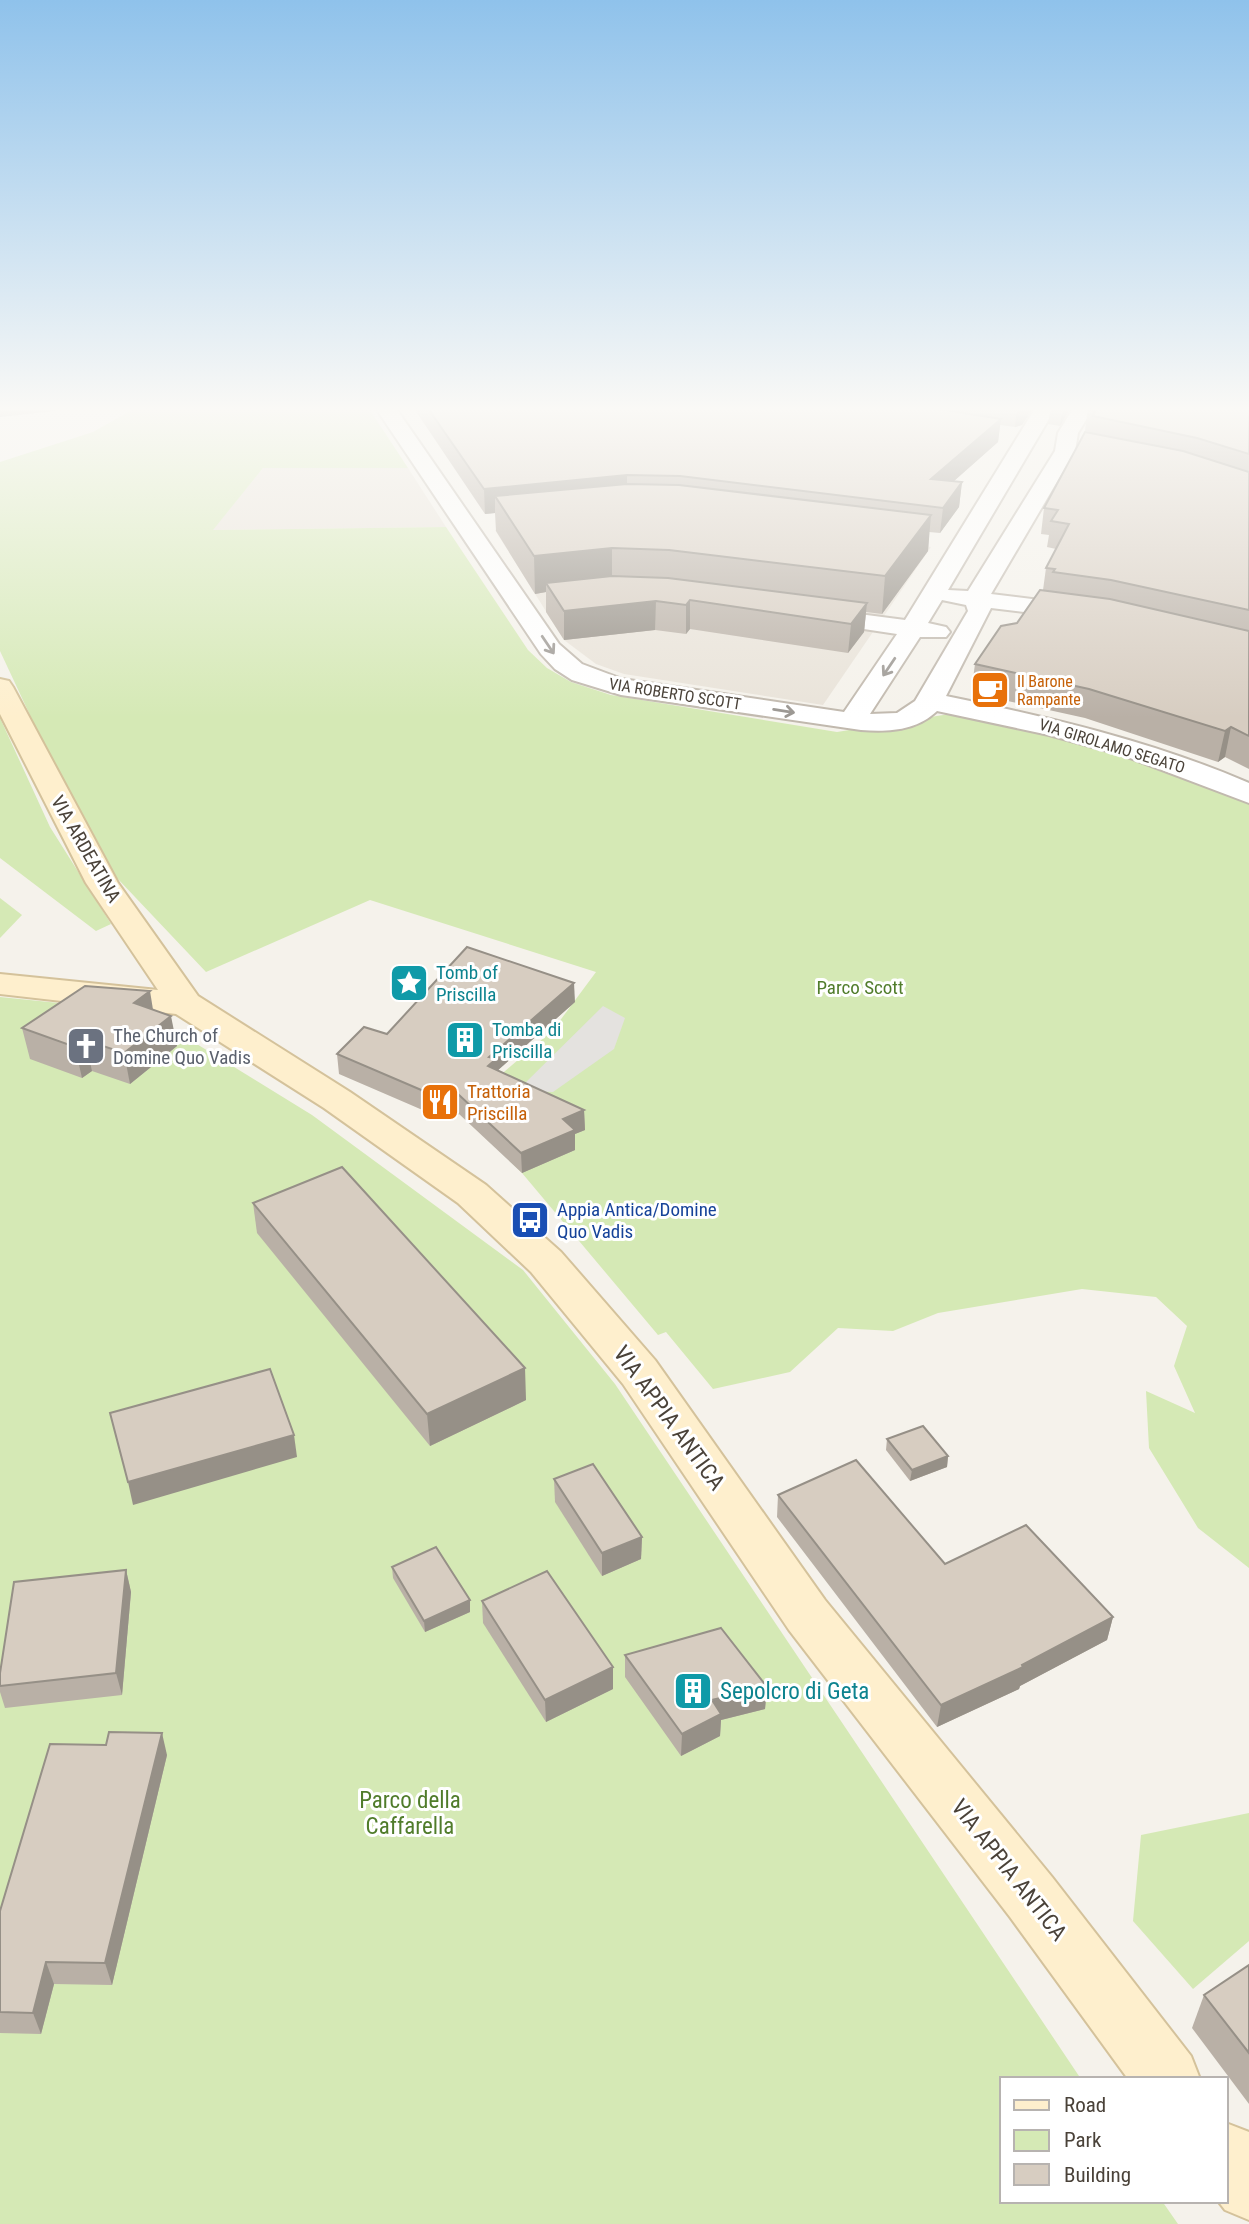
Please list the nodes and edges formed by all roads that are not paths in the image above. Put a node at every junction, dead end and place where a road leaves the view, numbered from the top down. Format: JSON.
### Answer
{"nodes":[{"id":1,"x":467,"y":511,"type":"edge"},
{"id":2,"x":973,"y":511,"type":"edge"},
{"id":3,"x":1028,"y":511,"type":"edge"},
{"id":4,"x":954,"y":544,"type":"junction"},
{"id":5,"x":1002,"y":551,"type":"junction"},
{"id":6,"x":935,"y":594,"type":"junction"},
{"id":7,"x":976,"y":599,"type":"junction"},
{"id":8,"x":785,"y":611,"type":"edge"},
{"id":9,"x":1106,"y":617,"type":"edge"},
{"id":10,"x":915,"y":629,"type":"junction"},
{"id":11,"x":965,"y":636,"type":"junction"},
{"id":12,"x":0,"y":687,"type":"edge"},
{"id":13,"x":929,"y":701,"type":"junction"},
{"id":14,"x":850,"y":721,"type":"junction"},
{"id":15,"x":1249,"y":794,"type":"edge"},
{"id":16,"x":0,"y":984,"type":"edge"},
{"id":17,"x":185,"y":1004,"type":"junction"},
{"id":18,"x":1166,"y":2077,"type":"edge"},
{"id":19,"x":1228,"y":2159,"type":"edge"},
{"id":20,"x":1249,"y":2186,"type":"edge"}],
"edges":[{"from":1,"to":14,"type":"street","name":"VIA ROBERTO SCOTT","one_way":true},
{"from":2,"to":4,"type":"street"},
{"from":3,"to":5,"type":"street"},
{"from":4,"to":5,"type":"street"},
{"from":4,"to":6,"type":"street"},
{"from":5,"to":7,"type":"street"},
{"from":6,"to":7,"type":"street"},
{"from":6,"to":10,"type":"street"},
{"from":7,"to":9,"type":"street"},
{"from":7,"to":11,"type":"street"},
{"from":8,"to":10,"type":"street"},
{"from":10,"to":11,"type":"street"},
{"from":10,"to":14,"type":"street","one_way":true},
{"from":11,"to":13,"type":"street"},
{"from":12,"to":17,"type":"street","name":"VIA ARDEATINA"},
{"from":13,"to":14,"type":"street","name":"VIA ROBERTO SCOTT"},
{"from":13,"to":15,"type":"street","name":"VIA GIROLAMO SEGATO"},
{"from":16,"to":17,"type":"street","name":"VIA APPIA ANTICA"},
{"from":17,"to":18,"type":"street","name":"VIA APPIA ANTICA"},
{"from":19,"to":20,"type":"street"}]}
